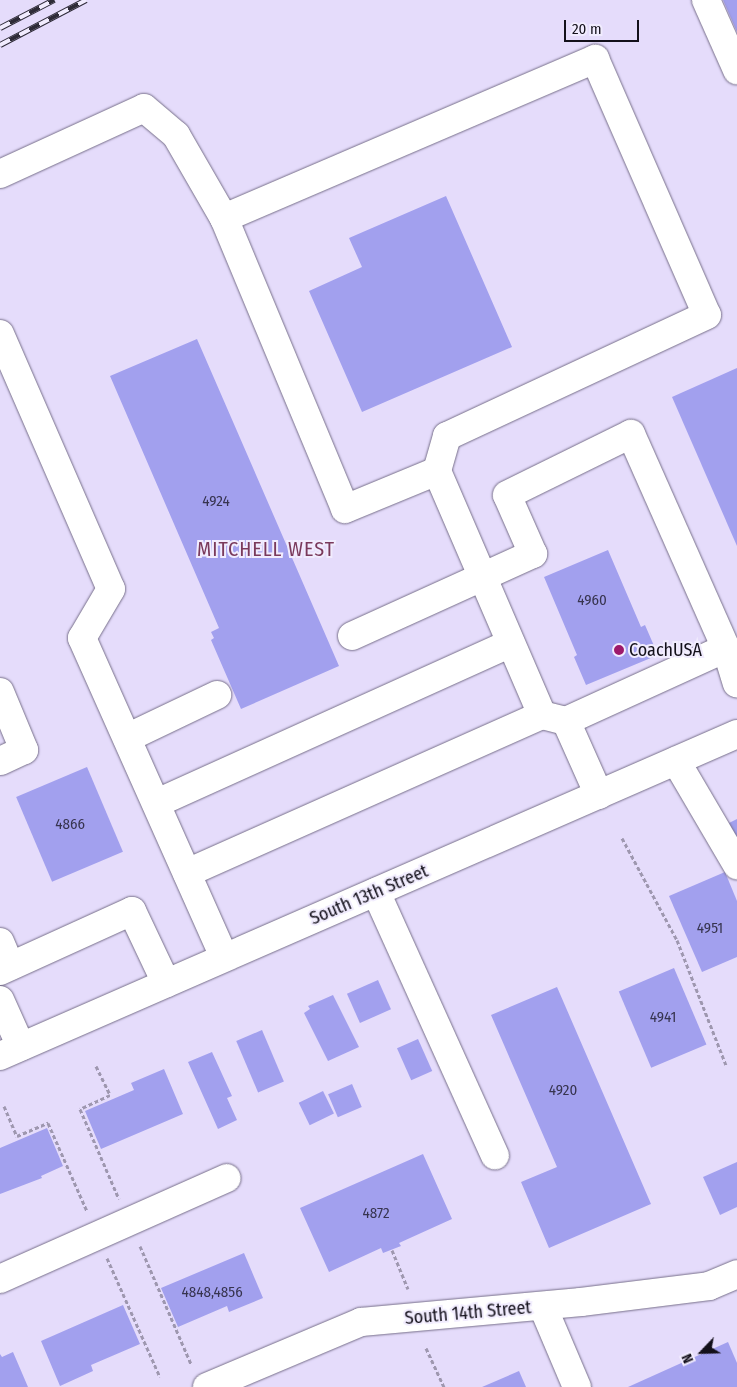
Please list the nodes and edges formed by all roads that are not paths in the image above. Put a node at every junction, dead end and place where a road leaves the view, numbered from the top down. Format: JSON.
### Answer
{"nodes":[{"id":1,"x":706,"y":0,"type":"edge"},
{"id":2,"x":736,"y":68,"type":"edge"},
{"id":3,"x":0,"y":174,"type":"edge"},
{"id":4,"x":224,"y":218,"type":"junction"},
{"id":5,"x":0,"y":334,"type":"edge"},
{"id":6,"x":437,"y":471,"type":"junction"},
{"id":7,"x":483,"y":577,"type":"junction"},
{"id":8,"x":352,"y":636,"type":"dead end"},
{"id":9,"x":511,"y":644,"type":"junction"},
{"id":10,"x":726,"y":648,"type":"junction"},
{"id":11,"x":737,"y":683,"type":"edge"},
{"id":12,"x":0,"y":692,"type":"edge"},
{"id":13,"x":217,"y":695,"type":"dead end"},
{"id":14,"x":554,"y":718,"type":"junction"},
{"id":15,"x":737,"y":734,"type":"edge"},
{"id":16,"x":127,"y":738,"type":"junction"},
{"id":17,"x":676,"y":761,"type":"junction"},
{"id":18,"x":0,"y":762,"type":"edge"},
{"id":19,"x":599,"y":795,"type":"junction"},
{"id":20,"x":157,"y":804,"type":"junction"},
{"id":21,"x":737,"y":865,"type":"edge"},
{"id":22,"x":187,"y":873,"type":"junction"},
{"id":23,"x":376,"y":892,"type":"junction"},
{"id":24,"x":224,"y":957,"type":"junction"},
{"id":25,"x":3,"y":960,"type":"edge"},
{"id":26,"x":166,"y":984,"type":"junction"},
{"id":27,"x":0,"y":1000,"type":"edge"},
{"id":28,"x":10,"y":1052,"type":"edge"},
{"id":29,"x":495,"y":1155,"type":"dead end"},
{"id":30,"x":227,"y":1178,"type":"dead end"},
{"id":31,"x":737,"y":1274,"type":"edge"},
{"id":32,"x":0,"y":1279,"type":"edge"},
{"id":33,"x":543,"y":1307,"type":"junction"},
{"id":34,"x":208,"y":1387,"type":"edge"},
{"id":35,"x":577,"y":1387,"type":"edge"}],
"edges":[{"from":1,"to":2,"type":"street"},
{"from":3,"to":4,"type":"street"},
{"from":4,"to":6,"type":"street"},
{"from":4,"to":6,"type":"street"},
{"from":5,"to":16,"type":"street"},
{"from":6,"to":7,"type":"street"},
{"from":7,"to":8,"type":"street"},
{"from":7,"to":9,"type":"street"},
{"from":7,"to":10,"type":"street"},
{"from":9,"to":14,"type":"street"},
{"from":9,"to":20,"type":"street"},
{"from":10,"to":11,"type":"street"},
{"from":10,"to":14,"type":"street"},
{"from":12,"to":18,"type":"street"},
{"from":13,"to":16,"type":"street"},
{"from":14,"to":19,"type":"street"},
{"from":14,"to":22,"type":"street"},
{"from":15,"to":17,"type":"street","name":"South 13th Street"},
{"from":16,"to":20,"type":"street"},
{"from":17,"to":19,"type":"street","name":"South 13th Street"},
{"from":17,"to":21,"type":"street"},
{"from":19,"to":23,"type":"street","name":"South 13th Street"},
{"from":20,"to":22,"type":"street"},
{"from":22,"to":24,"type":"street"},
{"from":23,"to":24,"type":"street","name":"South 13th Street"},
{"from":23,"to":29,"type":"street"},
{"from":24,"to":26,"type":"street","name":"South 13th Street"},
{"from":25,"to":26,"type":"street"},
{"from":26,"to":28,"type":"street","name":"South 13th Street"},
{"from":27,"to":28,"type":"street"},
{"from":30,"to":32,"type":"street"},
{"from":31,"to":33,"type":"street","name":"South 14th Street"},
{"from":33,"to":34,"type":"street","name":"South 14th Street"},
{"from":33,"to":35,"type":"street"}]}
